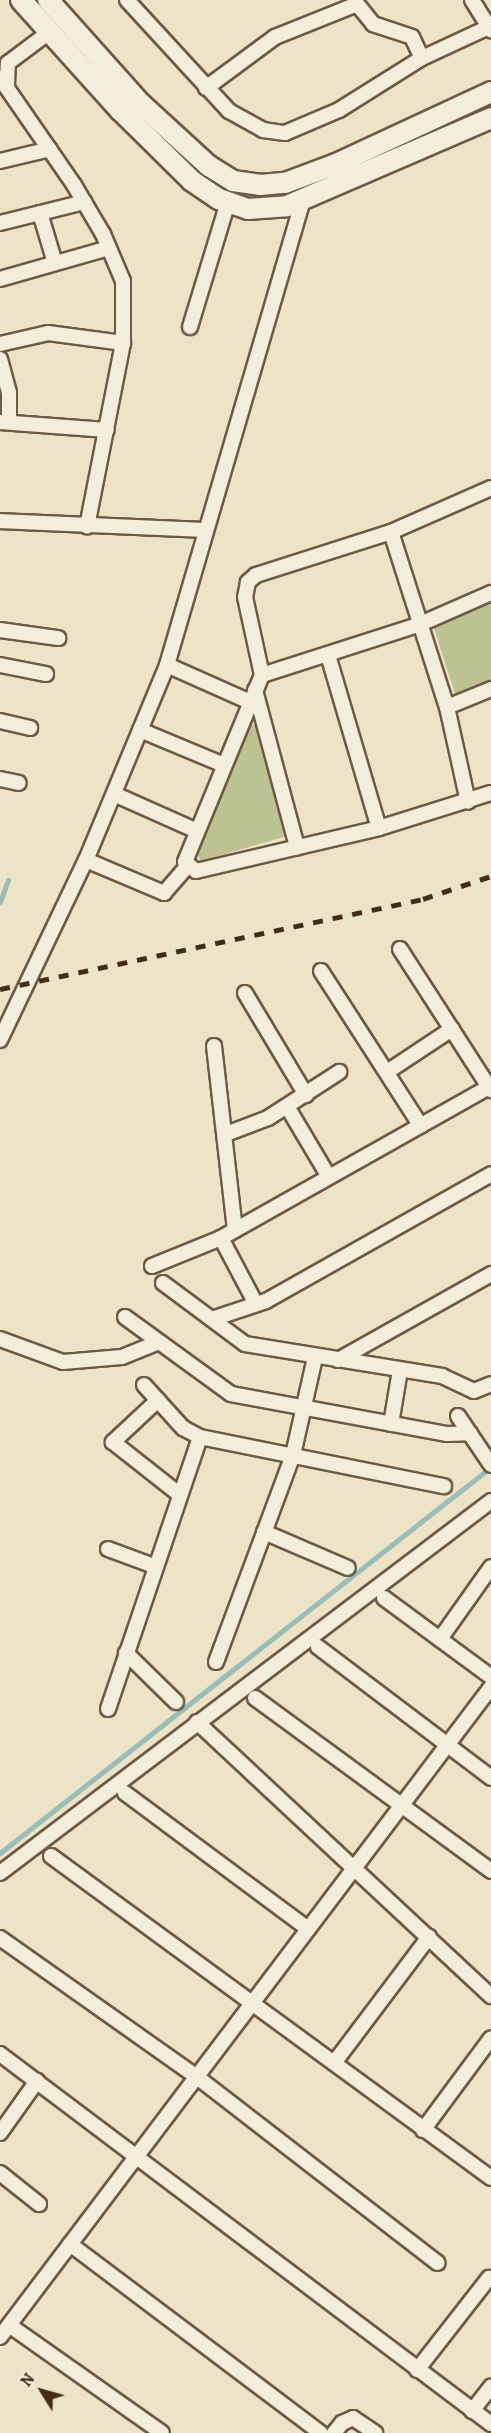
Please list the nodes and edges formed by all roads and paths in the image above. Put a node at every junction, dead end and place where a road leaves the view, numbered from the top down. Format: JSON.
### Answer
{"nodes":[{"id":1,"x":21,"y":0,"type":"edge"},
{"id":2,"x":48,"y":0,"type":"edge"},
{"id":3,"x":127,"y":0,"type":"edge"},
{"id":4,"x":472,"y":0,"type":"edge"},
{"id":5,"x":490,"y":28,"type":"edge"},
{"id":6,"x":48,"y":33,"type":"junction"},
{"id":7,"x":422,"y":58,"type":"junction"},
{"id":8,"x":3,"y":86,"type":"edge"},
{"id":9,"x":206,"y":88,"type":"junction"},
{"id":10,"x":491,"y":92,"type":"edge"},
{"id":11,"x":491,"y":118,"type":"edge"},
{"id":12,"x":50,"y":149,"type":"junction"},
{"id":13,"x":0,"y":161,"type":"edge"},
{"id":14,"x":303,"y":199,"type":"junction"},
{"id":15,"x":84,"y":202,"type":"junction"},
{"id":16,"x":228,"y":202,"type":"junction"},
{"id":17,"x":40,"y":213,"type":"junction"},
{"id":18,"x":0,"y":223,"type":"edge"},
{"id":19,"x":109,"y":248,"type":"junction"},
{"id":20,"x":54,"y":263,"type":"junction"},
{"id":21,"x":0,"y":279,"type":"edge"},
{"id":22,"x":190,"y":327,"type":"dead end"},
{"id":23,"x":123,"y":343,"type":"junction"},
{"id":24,"x":0,"y":344,"type":"edge"},
{"id":25,"x":0,"y":359,"type":"edge"},
{"id":26,"x":4,"y":421,"type":"edge"},
{"id":27,"x":107,"y":430,"type":"junction"},
{"id":28,"x":491,"y":488,"type":"edge"},
{"id":29,"x":0,"y":521,"type":"edge"},
{"id":30,"x":87,"y":526,"type":"junction"},
{"id":31,"x":204,"y":530,"type":"junction"},
{"id":32,"x":391,"y":532,"type":"junction"},
{"id":33,"x":491,"y":593,"type":"edge"},
{"id":34,"x":418,"y":626,"type":"junction"},
{"id":35,"x":0,"y":630,"type":"edge"},
{"id":36,"x":57,"y":638,"type":"dead end"},
{"id":37,"x":328,"y":656,"type":"junction"},
{"id":38,"x":0,"y":665,"type":"edge"},
{"id":39,"x":167,"y":665,"type":"junction"},
{"id":40,"x":46,"y":674,"type":"dead end"},
{"id":41,"x":262,"y":675,"type":"junction"},
{"id":42,"x":491,"y":689,"type":"edge"},
{"id":43,"x":253,"y":696,"type":"junction"},
{"id":44,"x":447,"y":707,"type":"junction"},
{"id":45,"x":0,"y":721,"type":"edge"},
{"id":46,"x":30,"y":728,"type":"dead end"},
{"id":47,"x":140,"y":730,"type":"junction"},
{"id":48,"x":224,"y":765,"type":"junction"},
{"id":49,"x":0,"y":779,"type":"edge"},
{"id":50,"x":19,"y":783,"type":"dead end"},
{"id":51,"x":491,"y":793,"type":"edge"},
{"id":52,"x":114,"y":794,"type":"junction"},
{"id":53,"x":468,"y":801,"type":"junction"},
{"id":54,"x":379,"y":828,"type":"junction"},
{"id":55,"x":197,"y":831,"type":"junction"},
{"id":56,"x":297,"y":847,"type":"junction"},
{"id":57,"x":86,"y":860,"type":"junction"},
{"id":58,"x":187,"y":867,"type":"junction"},
{"id":59,"x":400,"y":949,"type":"dead end"},
{"id":60,"x":321,"y":971,"type":"dead end"},
{"id":61,"x":245,"y":993,"type":"dead end"},
{"id":62,"x":452,"y":1029,"type":"junction"},
{"id":63,"x":0,"y":1040,"type":"edge"},
{"id":64,"x":214,"y":1046,"type":"dead end"},
{"id":65,"x":339,"y":1072,"type":"dead end"},
{"id":66,"x":387,"y":1072,"type":"junction"},
{"id":67,"x":490,"y":1088,"type":"edge"},
{"id":68,"x":306,"y":1095,"type":"junction"},
{"id":69,"x":288,"y":1108,"type":"junction"},
{"id":70,"x":422,"y":1126,"type":"junction"},
{"id":71,"x":226,"y":1134,"type":"junction"},
{"id":72,"x":491,"y":1174,"type":"edge"},
{"id":73,"x":329,"y":1177,"type":"junction"},
{"id":74,"x":236,"y":1230,"type":"junction"},
{"id":75,"x":221,"y":1238,"type":"junction"},
{"id":76,"x":152,"y":1266,"type":"dead end"},
{"id":77,"x":491,"y":1274,"type":"edge"},
{"id":78,"x":163,"y":1283,"type":"dead end"},
{"id":79,"x":256,"y":1304,"type":"junction"},
{"id":80,"x":125,"y":1317,"type":"dead end"},
{"id":81,"x":212,"y":1319,"type":"junction"},
{"id":82,"x":0,"y":1339,"type":"edge"},
{"id":83,"x":159,"y":1342,"type":"junction"},
{"id":84,"x":315,"y":1357,"type":"junction"},
{"id":85,"x":338,"y":1360,"type":"junction"},
{"id":86,"x":399,"y":1370,"type":"junction"},
{"id":87,"x":491,"y":1384,"type":"edge"},
{"id":88,"x":144,"y":1385,"type":"dead end"},
{"id":89,"x":158,"y":1400,"type":"junction"},
{"id":90,"x":305,"y":1408,"type":"junction"},
{"id":91,"x":458,"y":1416,"type":"dead end"},
{"id":92,"x":391,"y":1424,"type":"junction"},
{"id":93,"x":470,"y":1433,"type":"junction"},
{"id":94,"x":200,"y":1437,"type":"junction"},
{"id":95,"x":293,"y":1455,"type":"junction"},
{"id":96,"x":487,"y":1459,"type":"edge"},
{"id":97,"x":444,"y":1486,"type":"dead end"},
{"id":98,"x":180,"y":1495,"type":"junction"},
{"id":99,"x":491,"y":1501,"type":"edge"},
{"id":100,"x":264,"y":1532,"type":"junction"},
{"id":101,"x":108,"y":1549,"type":"dead end"},
{"id":102,"x":154,"y":1566,"type":"junction"},
{"id":103,"x":491,"y":1567,"type":"edge"},
{"id":104,"x":348,"y":1568,"type":"dead end"},
{"id":105,"x":384,"y":1598,"type":"dead end"},
{"id":106,"x":440,"y":1639,"type":"junction"},
{"id":107,"x":318,"y":1647,"type":"dead end"},
{"id":108,"x":126,"y":1653,"type":"junction"},
{"id":109,"x":216,"y":1662,"type":"dead end"},
{"id":110,"x":491,"y":1677,"type":"edge"},
{"id":111,"x":491,"y":1687,"type":"edge"},
{"id":112,"x":255,"y":1698,"type":"dead end"},
{"id":113,"x":176,"y":1702,"type":"dead end"},
{"id":114,"x":108,"y":1709,"type":"dead end"},
{"id":115,"x":197,"y":1722,"type":"junction"},
{"id":116,"x":447,"y":1744,"type":"junction"},
{"id":117,"x":491,"y":1778,"type":"edge"},
{"id":118,"x":125,"y":1793,"type":"dead end"},
{"id":119,"x":401,"y":1806,"type":"junction"},
{"id":120,"x":51,"y":1856,"type":"dead end"},
{"id":121,"x":353,"y":1870,"type":"junction"},
{"id":122,"x":491,"y":1872,"type":"edge"},
{"id":123,"x":0,"y":1873,"type":"edge"},
{"id":124,"x":308,"y":1929,"type":"junction"},
{"id":125,"x":429,"y":1937,"type":"junction"},
{"id":126,"x":0,"y":1938,"type":"edge"},
{"id":127,"x":491,"y":1996,"type":"edge"},
{"id":128,"x":252,"y":2003,"type":"junction"},
{"id":129,"x":491,"y":2037,"type":"edge"},
{"id":130,"x":0,"y":2055,"type":"edge"},
{"id":131,"x":334,"y":2063,"type":"junction"},
{"id":132,"x":197,"y":2077,"type":"junction"},
{"id":133,"x":37,"y":2081,"type":"junction"},
{"id":134,"x":423,"y":2130,"type":"junction"},
{"id":135,"x":0,"y":2133,"type":"edge"},
{"id":136,"x":135,"y":2157,"type":"junction"},
{"id":137,"x":0,"y":2173,"type":"edge"},
{"id":138,"x":491,"y":2178,"type":"edge"},
{"id":139,"x":39,"y":2204,"type":"dead end"},
{"id":140,"x":70,"y":2244,"type":"junction"},
{"id":141,"x":438,"y":2263,"type":"dead end"},
{"id":142,"x":489,"y":2278,"type":"dead end"},
{"id":143,"x":9,"y":2325,"type":"junction"},
{"id":144,"x":0,"y":2337,"type":"edge"},
{"id":145,"x":417,"y":2370,"type":"junction"},
{"id":146,"x":491,"y":2387,"type":"edge"},
{"id":147,"x":472,"y":2410,"type":"junction"},
{"id":148,"x":491,"y":2424,"type":"edge"},
{"id":149,"x":162,"y":2433,"type":"edge"},
{"id":150,"x":321,"y":2433,"type":"edge"},
{"id":151,"x":334,"y":2433,"type":"edge"},
{"id":152,"x":375,"y":2433,"type":"edge"}],
"edges":[{"from":1,"to":6,"type":"main road"},
{"from":2,"to":10,"type":"main road"},
{"from":3,"to":9,"type":"street"},
{"from":4,"to":5,"type":"street"},
{"from":5,"to":7,"type":"street"},
{"from":6,"to":8,"type":"street"},
{"from":6,"to":16,"type":"main road"},
{"from":7,"to":9,"type":"street"},
{"from":7,"to":9,"type":"street"},
{"from":8,"to":12,"type":"street"},
{"from":11,"to":14,"type":"main road"},
{"from":12,"to":13,"type":"street"},
{"from":12,"to":15,"type":"street"},
{"from":14,"to":16,"type":"main road"},
{"from":14,"to":31,"type":"street"},
{"from":15,"to":17,"type":"street"},
{"from":15,"to":19,"type":"street"},
{"from":16,"to":22,"type":"street"},
{"from":17,"to":18,"type":"street"},
{"from":17,"to":20,"type":"street"},
{"from":19,"to":20,"type":"street"},
{"from":19,"to":23,"type":"street"},
{"from":20,"to":21,"type":"street"},
{"from":23,"to":24,"type":"street"},
{"from":23,"to":27,"type":"street"},
{"from":25,"to":26,"type":"street"},
{"from":26,"to":27,"type":"street"},
{"from":27,"to":30,"type":"street"},
{"from":28,"to":32,"type":"street"},
{"from":29,"to":30,"type":"street"},
{"from":30,"to":31,"type":"street"},
{"from":31,"to":39,"type":"street"},
{"from":32,"to":34,"type":"street"},
{"from":32,"to":41,"type":"street"},
{"from":33,"to":34,"type":"street"},
{"from":34,"to":37,"type":"street"},
{"from":34,"to":44,"type":"street"},
{"from":35,"to":36,"type":"street"},
{"from":37,"to":41,"type":"street"},
{"from":37,"to":54,"type":"street"},
{"from":38,"to":40,"type":"street"},
{"from":39,"to":43,"type":"street"},
{"from":39,"to":47,"type":"street"},
{"from":41,"to":43,"type":"street"},
{"from":42,"to":44,"type":"street"},
{"from":43,"to":48,"type":"street"},
{"from":43,"to":56,"type":"street"},
{"from":44,"to":53,"type":"street"},
{"from":45,"to":46,"type":"street"},
{"from":47,"to":48,"type":"street"},
{"from":47,"to":52,"type":"street"},
{"from":48,"to":55,"type":"street"},
{"from":49,"to":50,"type":"street"},
{"from":51,"to":53,"type":"street"},
{"from":52,"to":55,"type":"street"},
{"from":52,"to":57,"type":"street"},
{"from":53,"to":54,"type":"street"},
{"from":54,"to":56,"type":"street"},
{"from":55,"to":58,"type":"street"},
{"from":56,"to":58,"type":"street"},
{"from":57,"to":58,"type":"street"},
{"from":57,"to":63,"type":"street"},
{"from":59,"to":62,"type":"street"},
{"from":60,"to":66,"type":"street"},
{"from":61,"to":68,"type":"street"},
{"from":62,"to":66,"type":"street"},
{"from":62,"to":67,"type":"street"},
{"from":64,"to":71,"type":"street"},
{"from":65,"to":68,"type":"street"},
{"from":66,"to":70,"type":"street"},
{"from":67,"to":70,"type":"street"},
{"from":68,"to":69,"type":"street"},
{"from":69,"to":71,"type":"street"},
{"from":69,"to":73,"type":"street"},
{"from":70,"to":73,"type":"street"},
{"from":71,"to":74,"type":"street"},
{"from":72,"to":79,"type":"street"},
{"from":73,"to":74,"type":"street"},
{"from":74,"to":75,"type":"street"},
{"from":75,"to":76,"type":"street"},
{"from":75,"to":79,"type":"street"},
{"from":77,"to":85,"type":"street"},
{"from":78,"to":81,"type":"street"},
{"from":79,"to":81,"type":"street"},
{"from":80,"to":83,"type":"street"},
{"from":81,"to":84,"type":"street"},
{"from":82,"to":83,"type":"street"},
{"from":83,"to":90,"type":"street"},
{"from":84,"to":85,"type":"street"},
{"from":84,"to":90,"type":"street"},
{"from":85,"to":86,"type":"street"},
{"from":86,"to":87,"type":"street"},
{"from":86,"to":92,"type":"street"},
{"from":88,"to":89,"type":"street"},
{"from":89,"to":94,"type":"street"},
{"from":89,"to":98,"type":"street"},
{"from":90,"to":92,"type":"street"},
{"from":90,"to":95,"type":"street"},
{"from":91,"to":93,"type":"street"},
{"from":92,"to":93,"type":"street"},
{"from":93,"to":96,"type":"street"},
{"from":94,"to":95,"type":"street"},
{"from":94,"to":98,"type":"street"},
{"from":95,"to":97,"type":"street"},
{"from":95,"to":100,"type":"street"},
{"from":98,"to":102,"type":"street"},
{"from":99,"to":115,"type":"street"},
{"from":100,"to":104,"type":"street"},
{"from":100,"to":109,"type":"street"},
{"from":101,"to":102,"type":"street"},
{"from":102,"to":108,"type":"street"},
{"from":103,"to":106,"type":"street"},
{"from":105,"to":106,"type":"street"},
{"from":106,"to":110,"type":"street"},
{"from":107,"to":116,"type":"street"},
{"from":108,"to":113,"type":"street"},
{"from":108,"to":114,"type":"street"},
{"from":111,"to":116,"type":"street"},
{"from":112,"to":119,"type":"street"},
{"from":115,"to":121,"type":"street"},
{"from":115,"to":123,"type":"street"},
{"from":116,"to":117,"type":"street"},
{"from":116,"to":119,"type":"street"},
{"from":118,"to":124,"type":"street"},
{"from":119,"to":121,"type":"street"},
{"from":119,"to":122,"type":"street"},
{"from":120,"to":128,"type":"street"},
{"from":121,"to":124,"type":"street"},
{"from":121,"to":125,"type":"street"},
{"from":124,"to":128,"type":"street"},
{"from":125,"to":127,"type":"street"},
{"from":125,"to":131,"type":"street"},
{"from":126,"to":132,"type":"street"},
{"from":128,"to":131,"type":"street"},
{"from":128,"to":132,"type":"street"},
{"from":129,"to":134,"type":"street"},
{"from":130,"to":133,"type":"street"},
{"from":131,"to":134,"type":"street"},
{"from":132,"to":136,"type":"street"},
{"from":132,"to":141,"type":"street"},
{"from":133,"to":135,"type":"street"},
{"from":133,"to":136,"type":"street"},
{"from":134,"to":138,"type":"street"},
{"from":136,"to":140,"type":"street"},
{"from":136,"to":145,"type":"street"},
{"from":137,"to":139,"type":"street"},
{"from":140,"to":143,"type":"street"},
{"from":140,"to":150,"type":"street"},
{"from":142,"to":145,"type":"street"},
{"from":143,"to":144,"type":"street"},
{"from":143,"to":149,"type":"street"},
{"from":145,"to":147,"type":"street"},
{"from":146,"to":147,"type":"street"},
{"from":147,"to":148,"type":"street"},
{"from":151,"to":152,"type":"street"}]}
